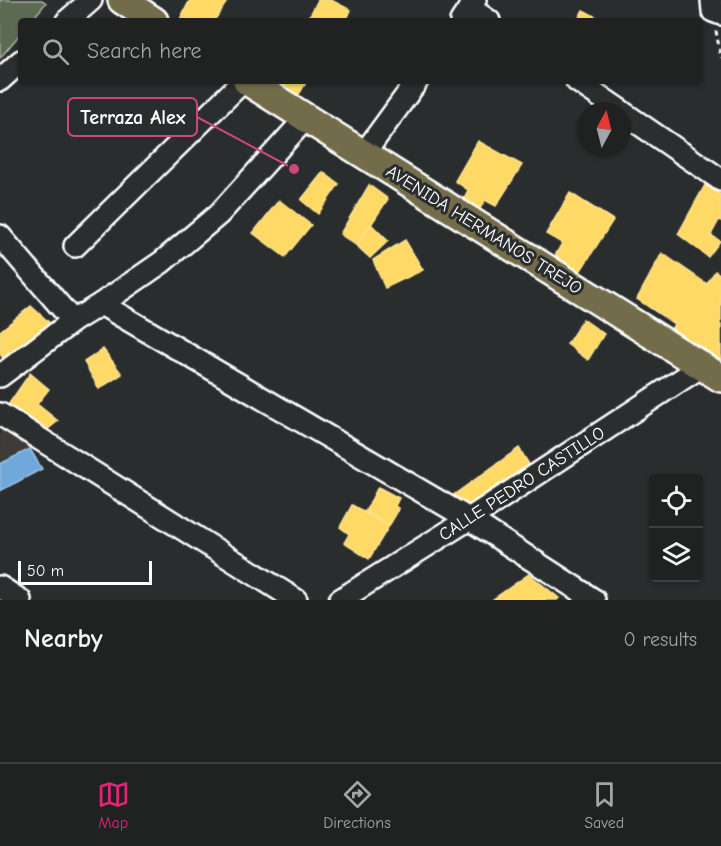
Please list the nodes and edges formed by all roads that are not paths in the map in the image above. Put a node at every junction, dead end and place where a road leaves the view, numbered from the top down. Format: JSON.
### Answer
{"nodes":[{"id":1,"x":91,"y":0,"type":"edge"},
{"id":2,"x":122,"y":0,"type":"edge"},
{"id":3,"x":469,"y":10,"type":"edge"},
{"id":4,"x":70,"y":18,"type":"edge"},
{"id":5,"x":149,"y":18,"type":"edge"},
{"id":6,"x":484,"y":18,"type":"edge"},
{"id":7,"x":18,"y":64,"type":"edge"},
{"id":8,"x":0,"y":80,"type":"edge"},
{"id":9,"x":242,"y":84,"type":"edge"},
{"id":10,"x":250,"y":84,"type":"edge"},
{"id":11,"x":415,"y":84,"type":"edge"},
{"id":12,"x":581,"y":84,"type":"edge"},
{"id":13,"x":608,"y":102,"type":"edge"},
{"id":14,"x":306,"y":118,"type":"junction"},
{"id":15,"x":631,"y":118,"type":"edge"},
{"id":16,"x":363,"y":154,"type":"junction"},
{"id":17,"x":721,"y":180,"type":"edge"},
{"id":18,"x":0,"y":236,"type":"edge"},
{"id":19,"x":75,"y":246,"type":"dead end"},
{"id":20,"x":101,"y":304,"type":"junction"},
{"id":21,"x":73,"y":321,"type":"junction"},
{"id":22,"x":712,"y":372,"type":"edge"},
{"id":23,"x":0,"y":376,"type":"edge"},
{"id":24,"x":0,"y":414,"type":"edge"},
{"id":25,"x":469,"y":519,"type":"junction"},
{"id":26,"x":0,"y":587,"type":"edge"},
{"id":27,"x":20,"y":600,"type":"edge"},
{"id":28,"x":296,"y":600,"type":"edge"},
{"id":29,"x":340,"y":600,"type":"edge"},
{"id":30,"x":594,"y":600,"type":"edge"}],
"edges":[{"from":1,"to":4,"type":"street"},
{"from":2,"to":5,"type":"main road"},
{"from":3,"to":6,"type":"street"},
{"from":7,"to":8,"type":"street"},
{"from":9,"to":19,"type":"street"},
{"from":10,"to":14,"type":"main road","name":"AVENIDA HERMANOS TREJO"},
{"from":11,"to":16,"type":"street"},
{"from":12,"to":13,"type":"street"},
{"from":14,"to":16,"type":"main road","name":"AVENIDA HERMANOS TREJO"},
{"from":14,"to":20,"type":"street"},
{"from":15,"to":17,"type":"street"},
{"from":16,"to":22,"type":"main road","name":"AVENIDA HERMANOS TREJO"},
{"from":18,"to":21,"type":"street"},
{"from":20,"to":21,"type":"street"},
{"from":20,"to":25,"type":"street"},
{"from":21,"to":23,"type":"street"},
{"from":22,"to":25,"type":"street","name":"CALLE PEDRO CASTILLO"},
{"from":24,"to":28,"type":"street"},
{"from":25,"to":29,"type":"street","name":"CALLE PEDRO CASTILLO"},
{"from":25,"to":30,"type":"street"},
{"from":26,"to":27,"type":"street"}]}
